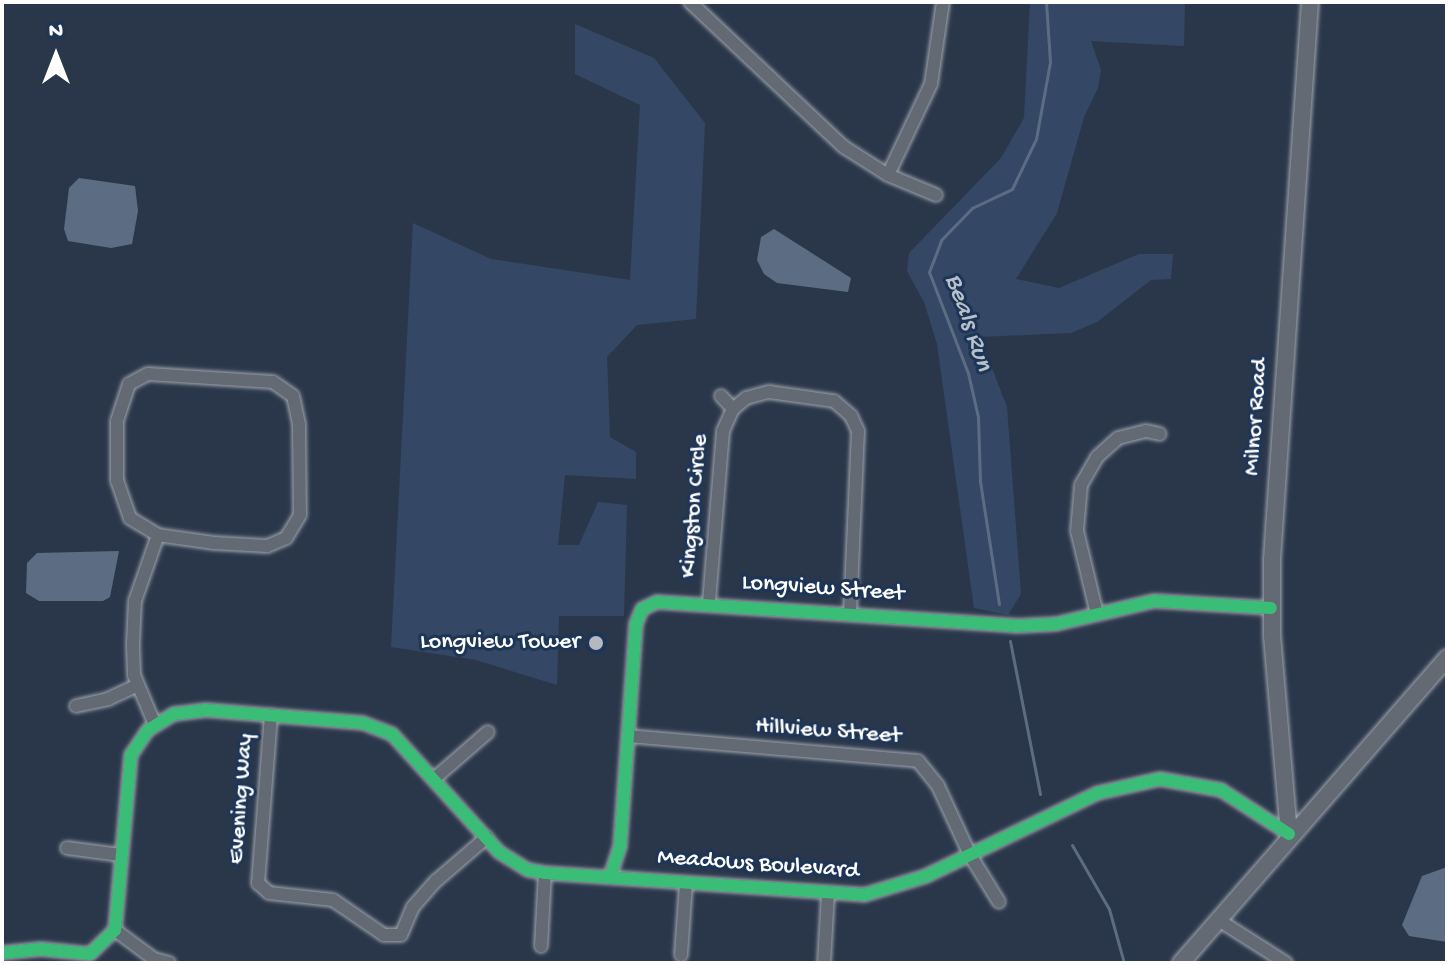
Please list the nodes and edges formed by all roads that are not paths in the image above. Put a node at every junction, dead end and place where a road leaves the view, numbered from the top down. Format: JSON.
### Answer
{"nodes":[{"id":1,"x":690,"y":2,"type":"edge"},
{"id":2,"x":943,"y":2,"type":"edge"},
{"id":3,"x":1310,"y":2,"type":"edge"},
{"id":4,"x":888,"y":175,"type":"junction"},
{"id":5,"x":936,"y":195,"type":"dead end"},
{"id":6,"x":721,"y":396,"type":"dead end"},
{"id":7,"x":860,"y":403,"type":"dead end"},
{"id":8,"x":733,"y":409,"type":"junction"},
{"id":9,"x":848,"y":412,"type":"junction"},
{"id":10,"x":1160,"y":434,"type":"dead end"},
{"id":11,"x":158,"y":535,"type":"junction"},
{"id":12,"x":709,"y":602,"type":"junction"},
{"id":13,"x":1271,"y":608,"type":"junction"},
{"id":14,"x":850,"y":613,"type":"junction"},
{"id":15,"x":1097,"y":614,"type":"junction"},
{"id":16,"x":1447,"y":658,"type":"edge"},
{"id":17,"x":138,"y":685,"type":"junction"},
{"id":18,"x":76,"y":706,"type":"dead end"},
{"id":19,"x":271,"y":715,"type":"junction"},
{"id":20,"x":155,"y":725,"type":"junction"},
{"id":21,"x":488,"y":732,"type":"dead end"},
{"id":22,"x":628,"y":736,"type":"junction"},
{"id":23,"x":435,"y":778,"type":"junction"},
{"id":24,"x":1289,"y":834,"type":"junction"},
{"id":25,"x":487,"y":837,"type":"junction"},
{"id":26,"x":67,"y":848,"type":"dead end"},
{"id":27,"x":121,"y":855,"type":"junction"},
{"id":28,"x":970,"y":855,"type":"junction"},
{"id":29,"x":545,"y":873,"type":"junction"},
{"id":30,"x":610,"y":877,"type":"junction"},
{"id":31,"x":686,"y":884,"type":"junction"},
{"id":32,"x":828,"y":893,"type":"junction"},
{"id":33,"x":999,"y":902,"type":"dead end"},
{"id":34,"x":1217,"y":919,"type":"junction"},
{"id":35,"x":115,"y":930,"type":"junction"},
{"id":36,"x":541,"y":946,"type":"dead end"},
{"id":37,"x":2,"y":953,"type":"edge"},
{"id":38,"x":681,"y":955,"type":"dead end"},
{"id":39,"x":169,"y":963,"type":"edge"},
{"id":40,"x":824,"y":963,"type":"edge"},
{"id":41,"x":1181,"y":963,"type":"edge"},
{"id":42,"x":1286,"y":963,"type":"edge"}],
"edges":[{"from":1,"to":4,"type":"street"},
{"from":2,"to":4,"type":"street"},
{"from":3,"to":13,"type":"main road","name":"Milnor Road"},
{"from":4,"to":5,"type":"street"},
{"from":6,"to":8,"type":"street"},
{"from":7,"to":9,"type":"street"},
{"from":8,"to":9,"type":"street","name":"Kingston Circle"},
{"from":8,"to":12,"type":"street","name":"Kingston Circle"},
{"from":9,"to":14,"type":"street"},
{"from":10,"to":15,"type":"street"},
{"from":11,"to":11,"type":"street"},
{"from":11,"to":17,"type":"street"},
{"from":12,"to":14,"type":"street","name":"Longview Street"},
{"from":12,"to":22,"type":"street","name":"Longview Street"},
{"from":13,"to":15,"type":"street","name":"Longview Street"},
{"from":13,"to":24,"type":"main road","name":"Milnor Road"},
{"from":14,"to":15,"type":"street","name":"Longview Street"},
{"from":16,"to":24,"type":"main road"},
{"from":17,"to":18,"type":"street"},
{"from":17,"to":20,"type":"street"},
{"from":19,"to":20,"type":"street","name":"Meadows Boulevard"},
{"from":19,"to":23,"type":"street","name":"Meadows Boulevard"},
{"from":19,"to":25,"type":"street","name":"Evening Way"},
{"from":20,"to":27,"type":"street"},
{"from":21,"to":23,"type":"street"},
{"from":22,"to":28,"type":"street","name":"Hillview Street"},
{"from":22,"to":30,"type":"street","name":"Longview Street"},
{"from":23,"to":25,"type":"street","name":"Meadows Boulevard"},
{"from":24,"to":28,"type":"street","name":"Meadows Boulevard"},
{"from":24,"to":34,"type":"main road"},
{"from":25,"to":29,"type":"street","name":"Meadows Boulevard"},
{"from":26,"to":27,"type":"street"},
{"from":27,"to":35,"type":"street"},
{"from":28,"to":32,"type":"street","name":"Meadows Boulevard"},
{"from":28,"to":33,"type":"street"},
{"from":29,"to":30,"type":"street","name":"Meadows Boulevard"},
{"from":29,"to":36,"type":"street"},
{"from":30,"to":31,"type":"street","name":"Meadows Boulevard"},
{"from":31,"to":32,"type":"street","name":"Meadows Boulevard"},
{"from":31,"to":38,"type":"street"},
{"from":32,"to":40,"type":"street"},
{"from":34,"to":41,"type":"main road"},
{"from":34,"to":42,"type":"street"},
{"from":35,"to":37,"type":"street"},
{"from":35,"to":39,"type":"street"}]}
